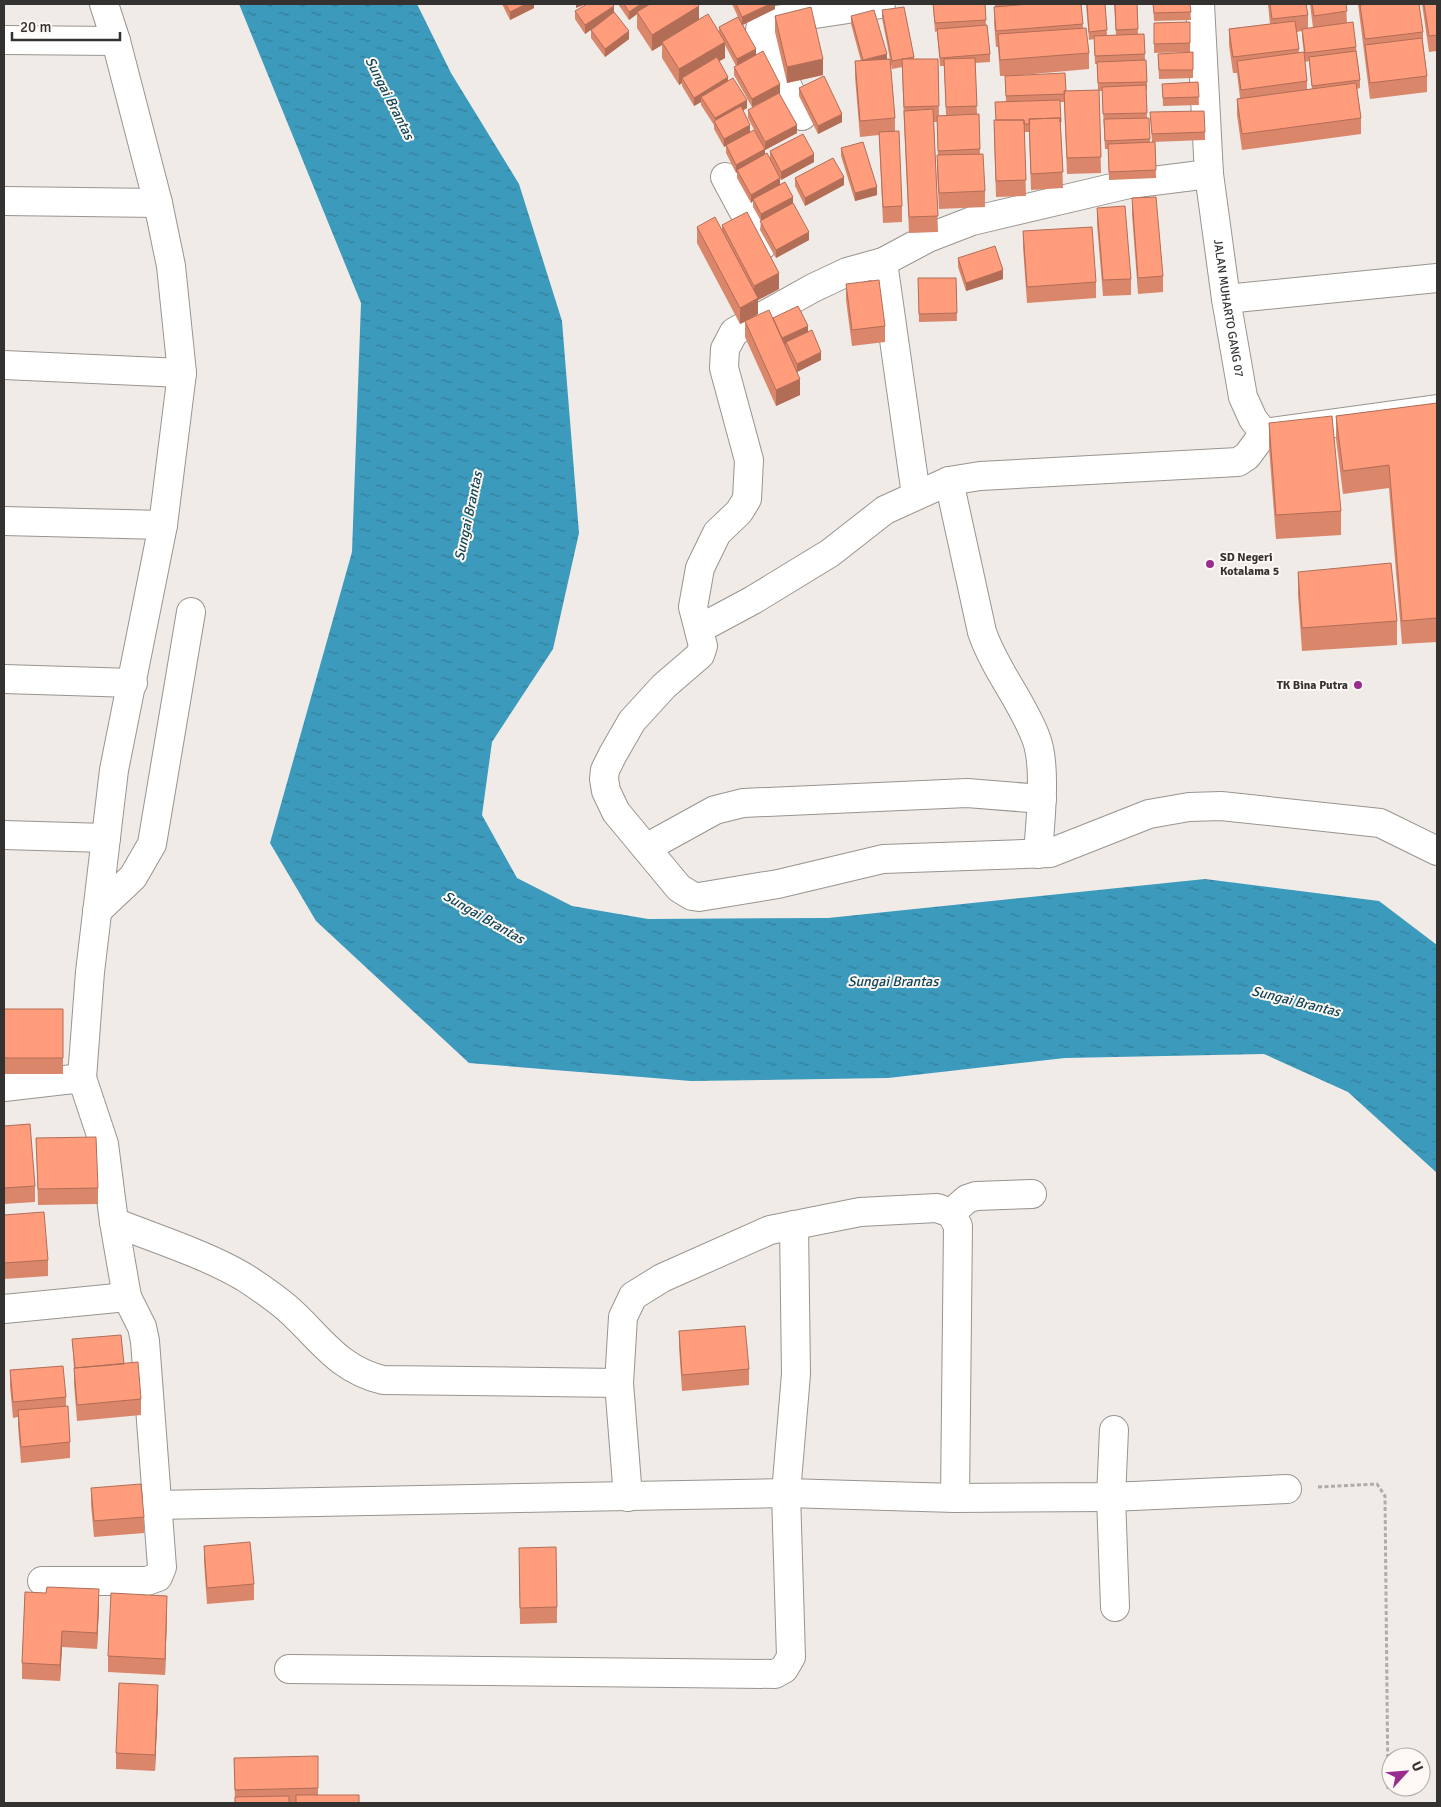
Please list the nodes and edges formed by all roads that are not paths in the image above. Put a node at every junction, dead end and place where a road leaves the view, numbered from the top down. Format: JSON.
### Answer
{"nodes":[{"id":1,"x":104,"y":4,"type":"edge"},
{"id":2,"x":881,"y":4,"type":"edge"},
{"id":3,"x":1200,"y":4,"type":"edge"},
{"id":4,"x":4,"y":40,"type":"edge"},
{"id":5,"x":116,"y":42,"type":"junction"},
{"id":6,"x":802,"y":116,"type":"dead end"},
{"id":7,"x":1209,"y":174,"type":"junction"},
{"id":8,"x":725,"y":177,"type":"dead end"},
{"id":9,"x":4,"y":201,"type":"edge"},
{"id":10,"x":158,"y":203,"type":"junction"},
{"id":11,"x":883,"y":262,"type":"junction"},
{"id":12,"x":1437,"y":278,"type":"edge"},
{"id":13,"x":781,"y":284,"type":"junction"},
{"id":14,"x":1226,"y":298,"type":"junction"},
{"id":15,"x":4,"y":364,"type":"edge"},
{"id":16,"x":182,"y":373,"type":"junction"},
{"id":17,"x":1437,"y":409,"type":"edge"},
{"id":18,"x":1264,"y":433,"type":"junction"},
{"id":19,"x":949,"y":481,"type":"junction"},
{"id":20,"x":916,"y":495,"type":"junction"},
{"id":21,"x":4,"y":521,"type":"edge"},
{"id":22,"x":163,"y":526,"type":"junction"},
{"id":23,"x":191,"y":612,"type":"dead end"},
{"id":24,"x":698,"y":629,"type":"junction"},
{"id":25,"x":4,"y":679,"type":"edge"},
{"id":26,"x":133,"y":683,"type":"junction"},
{"id":27,"x":1042,"y":799,"type":"junction"},
{"id":28,"x":4,"y":835,"type":"edge"},
{"id":29,"x":106,"y":838,"type":"junction"},
{"id":30,"x":646,"y":848,"type":"junction"},
{"id":31,"x":1437,"y":851,"type":"edge"},
{"id":32,"x":1038,"y":854,"type":"junction"},
{"id":33,"x":97,"y":911,"type":"junction"},
{"id":34,"x":82,"y":1078,"type":"junction"},
{"id":35,"x":4,"y":1087,"type":"edge"},
{"id":36,"x":1032,"y":1194,"type":"dead end"},
{"id":37,"x":951,"y":1213,"type":"junction"},
{"id":38,"x":114,"y":1222,"type":"junction"},
{"id":39,"x":794,"y":1225,"type":"junction"},
{"id":40,"x":127,"y":1297,"type":"junction"},
{"id":41,"x":4,"y":1309,"type":"edge"},
{"id":42,"x":620,"y":1382,"type":"junction"},
{"id":43,"x":1114,"y":1430,"type":"dead end"},
{"id":44,"x":1288,"y":1489,"type":"road end"},
{"id":45,"x":786,"y":1493,"type":"junction"},
{"id":46,"x":628,"y":1497,"type":"junction"},
{"id":47,"x":1111,"y":1497,"type":"junction"},
{"id":48,"x":956,"y":1498,"type":"junction"},
{"id":49,"x":156,"y":1504,"type":"junction"},
{"id":50,"x":42,"y":1581,"type":"dead end"},
{"id":51,"x":1115,"y":1607,"type":"dead end"},
{"id":52,"x":289,"y":1669,"type":"dead end"}],
"edges":[{"from":1,"to":5,"type":"street"},
{"from":2,"to":6,"type":"street"},
{"from":3,"to":7,"type":"street","name":"JALAN MUHARTO GANG 07"},
{"from":4,"to":5,"type":"street"},
{"from":5,"to":10,"type":"street"},
{"from":7,"to":11,"type":"street"},
{"from":7,"to":14,"type":"street","name":"JALAN MUHARTO GANG 07"},
{"from":8,"to":13,"type":"street"},
{"from":9,"to":10,"type":"street"},
{"from":10,"to":16,"type":"street"},
{"from":11,"to":13,"type":"street"},
{"from":11,"to":20,"type":"street"},
{"from":12,"to":14,"type":"street"},
{"from":13,"to":24,"type":"street"},
{"from":14,"to":18,"type":"street","name":"JALAN MUHARTO GANG 07"},
{"from":15,"to":16,"type":"street"},
{"from":16,"to":22,"type":"street"},
{"from":17,"to":18,"type":"street"},
{"from":18,"to":19,"type":"street"},
{"from":19,"to":20,"type":"street"},
{"from":19,"to":27,"type":"street"},
{"from":20,"to":24,"type":"street"},
{"from":21,"to":22,"type":"street"},
{"from":22,"to":26,"type":"street"},
{"from":23,"to":33,"type":"street"},
{"from":24,"to":30,"type":"street"},
{"from":25,"to":26,"type":"street"},
{"from":26,"to":29,"type":"street"},
{"from":27,"to":30,"type":"street"},
{"from":27,"to":32,"type":"street"},
{"from":28,"to":29,"type":"street"},
{"from":29,"to":33,"type":"street"},
{"from":30,"to":32,"type":"street"},
{"from":31,"to":32,"type":"street"},
{"from":33,"to":34,"type":"street"},
{"from":34,"to":35,"type":"street"},
{"from":34,"to":38,"type":"street"},
{"from":36,"to":37,"type":"street"},
{"from":37,"to":39,"type":"street"},
{"from":37,"to":48,"type":"street"},
{"from":38,"to":40,"type":"street"},
{"from":38,"to":42,"type":"street"},
{"from":39,"to":42,"type":"street"},
{"from":39,"to":45,"type":"street"},
{"from":40,"to":41,"type":"street"},
{"from":40,"to":49,"type":"street"},
{"from":42,"to":46,"type":"street"},
{"from":43,"to":47,"type":"street"},
{"from":44,"to":47,"type":"street"},
{"from":45,"to":46,"type":"street"},
{"from":45,"to":48,"type":"street"},
{"from":45,"to":52,"type":"street"},
{"from":46,"to":49,"type":"street"},
{"from":47,"to":48,"type":"street"},
{"from":47,"to":51,"type":"street"},
{"from":49,"to":50,"type":"street"}]}
